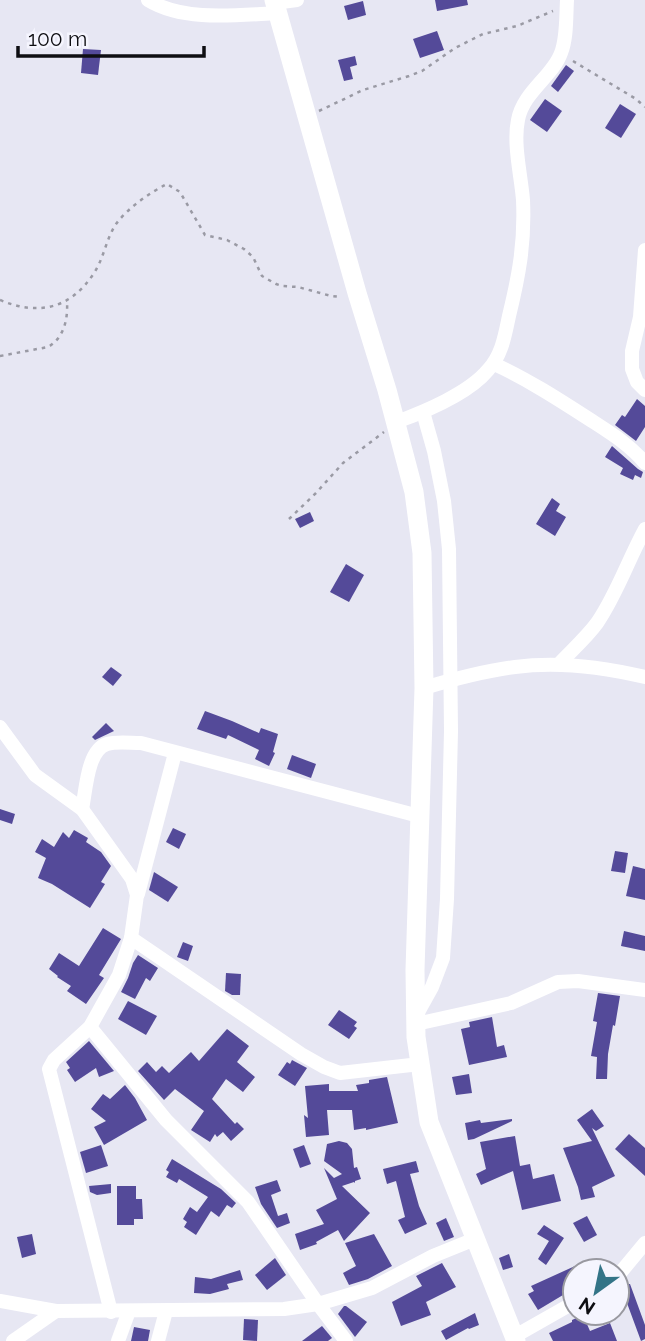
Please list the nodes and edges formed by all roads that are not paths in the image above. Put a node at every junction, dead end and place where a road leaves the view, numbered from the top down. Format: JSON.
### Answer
{"nodes":[{"id":1,"x":148,"y":0,"type":"edge"},
{"id":2,"x":298,"y":0,"type":"edge"},
{"id":3,"x":567,"y":3,"type":"edge"},
{"id":4,"x":275,"y":6,"type":"edge"},
{"id":5,"x":645,"y":250,"type":"edge"},
{"id":6,"x":494,"y":364,"type":"junction"},
{"id":7,"x":645,"y":390,"type":"edge"},
{"id":8,"x":423,"y":412,"type":"junction"},
{"id":9,"x":396,"y":422,"type":"junction"},
{"id":10,"x":645,"y":463,"type":"edge"},
{"id":11,"x":645,"y":528,"type":"edge"},
{"id":12,"x":559,"y":664,"type":"junction"},
{"id":13,"x":645,"y":677,"type":"edge"},
{"id":14,"x":452,"y":680,"type":"junction"},
{"id":15,"x":424,"y":688,"type":"junction"},
{"id":16,"x":0,"y":727,"type":"edge"},
{"id":17,"x":175,"y":753,"type":"junction"},
{"id":18,"x":82,"y":809,"type":"junction"},
{"id":19,"x":419,"y":816,"type":"junction"},
{"id":20,"x":137,"y":895,"type":"junction"},
{"id":21,"x":131,"y":938,"type":"junction"},
{"id":22,"x":645,"y":990,"type":"edge"},
{"id":23,"x":417,"y":1019,"type":"junction"},
{"id":24,"x":90,"y":1027,"type":"junction"},
{"id":25,"x":420,"y":1064,"type":"junction"},
{"id":26,"x":475,"y":1239,"type":"junction"},
{"id":27,"x":645,"y":1243,"type":"edge"},
{"id":28,"x":631,"y":1259,"type":"edge"},
{"id":29,"x":0,"y":1301,"type":"edge"},
{"id":30,"x":318,"y":1304,"type":"junction"},
{"id":31,"x":57,"y":1311,"type":"junction"},
{"id":32,"x":129,"y":1311,"type":"junction"},
{"id":33,"x":166,"y":1311,"type":"junction"},
{"id":34,"x":561,"y":1311,"type":"edge"},
{"id":35,"x":111,"y":1312,"type":"junction"},
{"id":36,"x":516,"y":1339,"type":"edge"},
{"id":37,"x":13,"y":1341,"type":"edge"},
{"id":38,"x":118,"y":1341,"type":"edge"},
{"id":39,"x":158,"y":1341,"type":"edge"},
{"id":40,"x":346,"y":1341,"type":"edge"}],
"edges":[{"from":1,"to":4,"type":"street"},
{"from":2,"to":4,"type":"street"},
{"from":3,"to":6,"type":"street"},
{"from":4,"to":9,"type":"main road"},
{"from":5,"to":7,"type":"street"},
{"from":6,"to":8,"type":"street"},
{"from":6,"to":10,"type":"street"},
{"from":8,"to":9,"type":"street"},
{"from":8,"to":14,"type":"street"},
{"from":9,"to":15,"type":"main road"},
{"from":11,"to":12,"type":"street"},
{"from":12,"to":13,"type":"street"},
{"from":12,"to":14,"type":"street"},
{"from":14,"to":15,"type":"street"},
{"from":14,"to":23,"type":"street"},
{"from":15,"to":19,"type":"main road"},
{"from":16,"to":18,"type":"street"},
{"from":17,"to":18,"type":"street"},
{"from":17,"to":19,"type":"street"},
{"from":17,"to":20,"type":"street"},
{"from":18,"to":20,"type":"street"},
{"from":19,"to":23,"type":"main road"},
{"from":20,"to":21,"type":"street"},
{"from":21,"to":24,"type":"street"},
{"from":21,"to":25,"type":"street"},
{"from":22,"to":23,"type":"street"},
{"from":23,"to":25,"type":"main road"},
{"from":24,"to":30,"type":"street"},
{"from":24,"to":35,"type":"street"},
{"from":25,"to":26,"type":"main road"},
{"from":26,"to":30,"type":"street"},
{"from":26,"to":36,"type":"main road"},
{"from":27,"to":28,"type":"street"},
{"from":29,"to":31,"type":"street"},
{"from":30,"to":33,"type":"street"},
{"from":30,"to":40,"type":"street"},
{"from":31,"to":35,"type":"street"},
{"from":31,"to":37,"type":"street"},
{"from":32,"to":33,"type":"street"},
{"from":32,"to":35,"type":"street"},
{"from":32,"to":38,"type":"street"},
{"from":33,"to":39,"type":"street"},
{"from":34,"to":36,"type":"street"}]}
